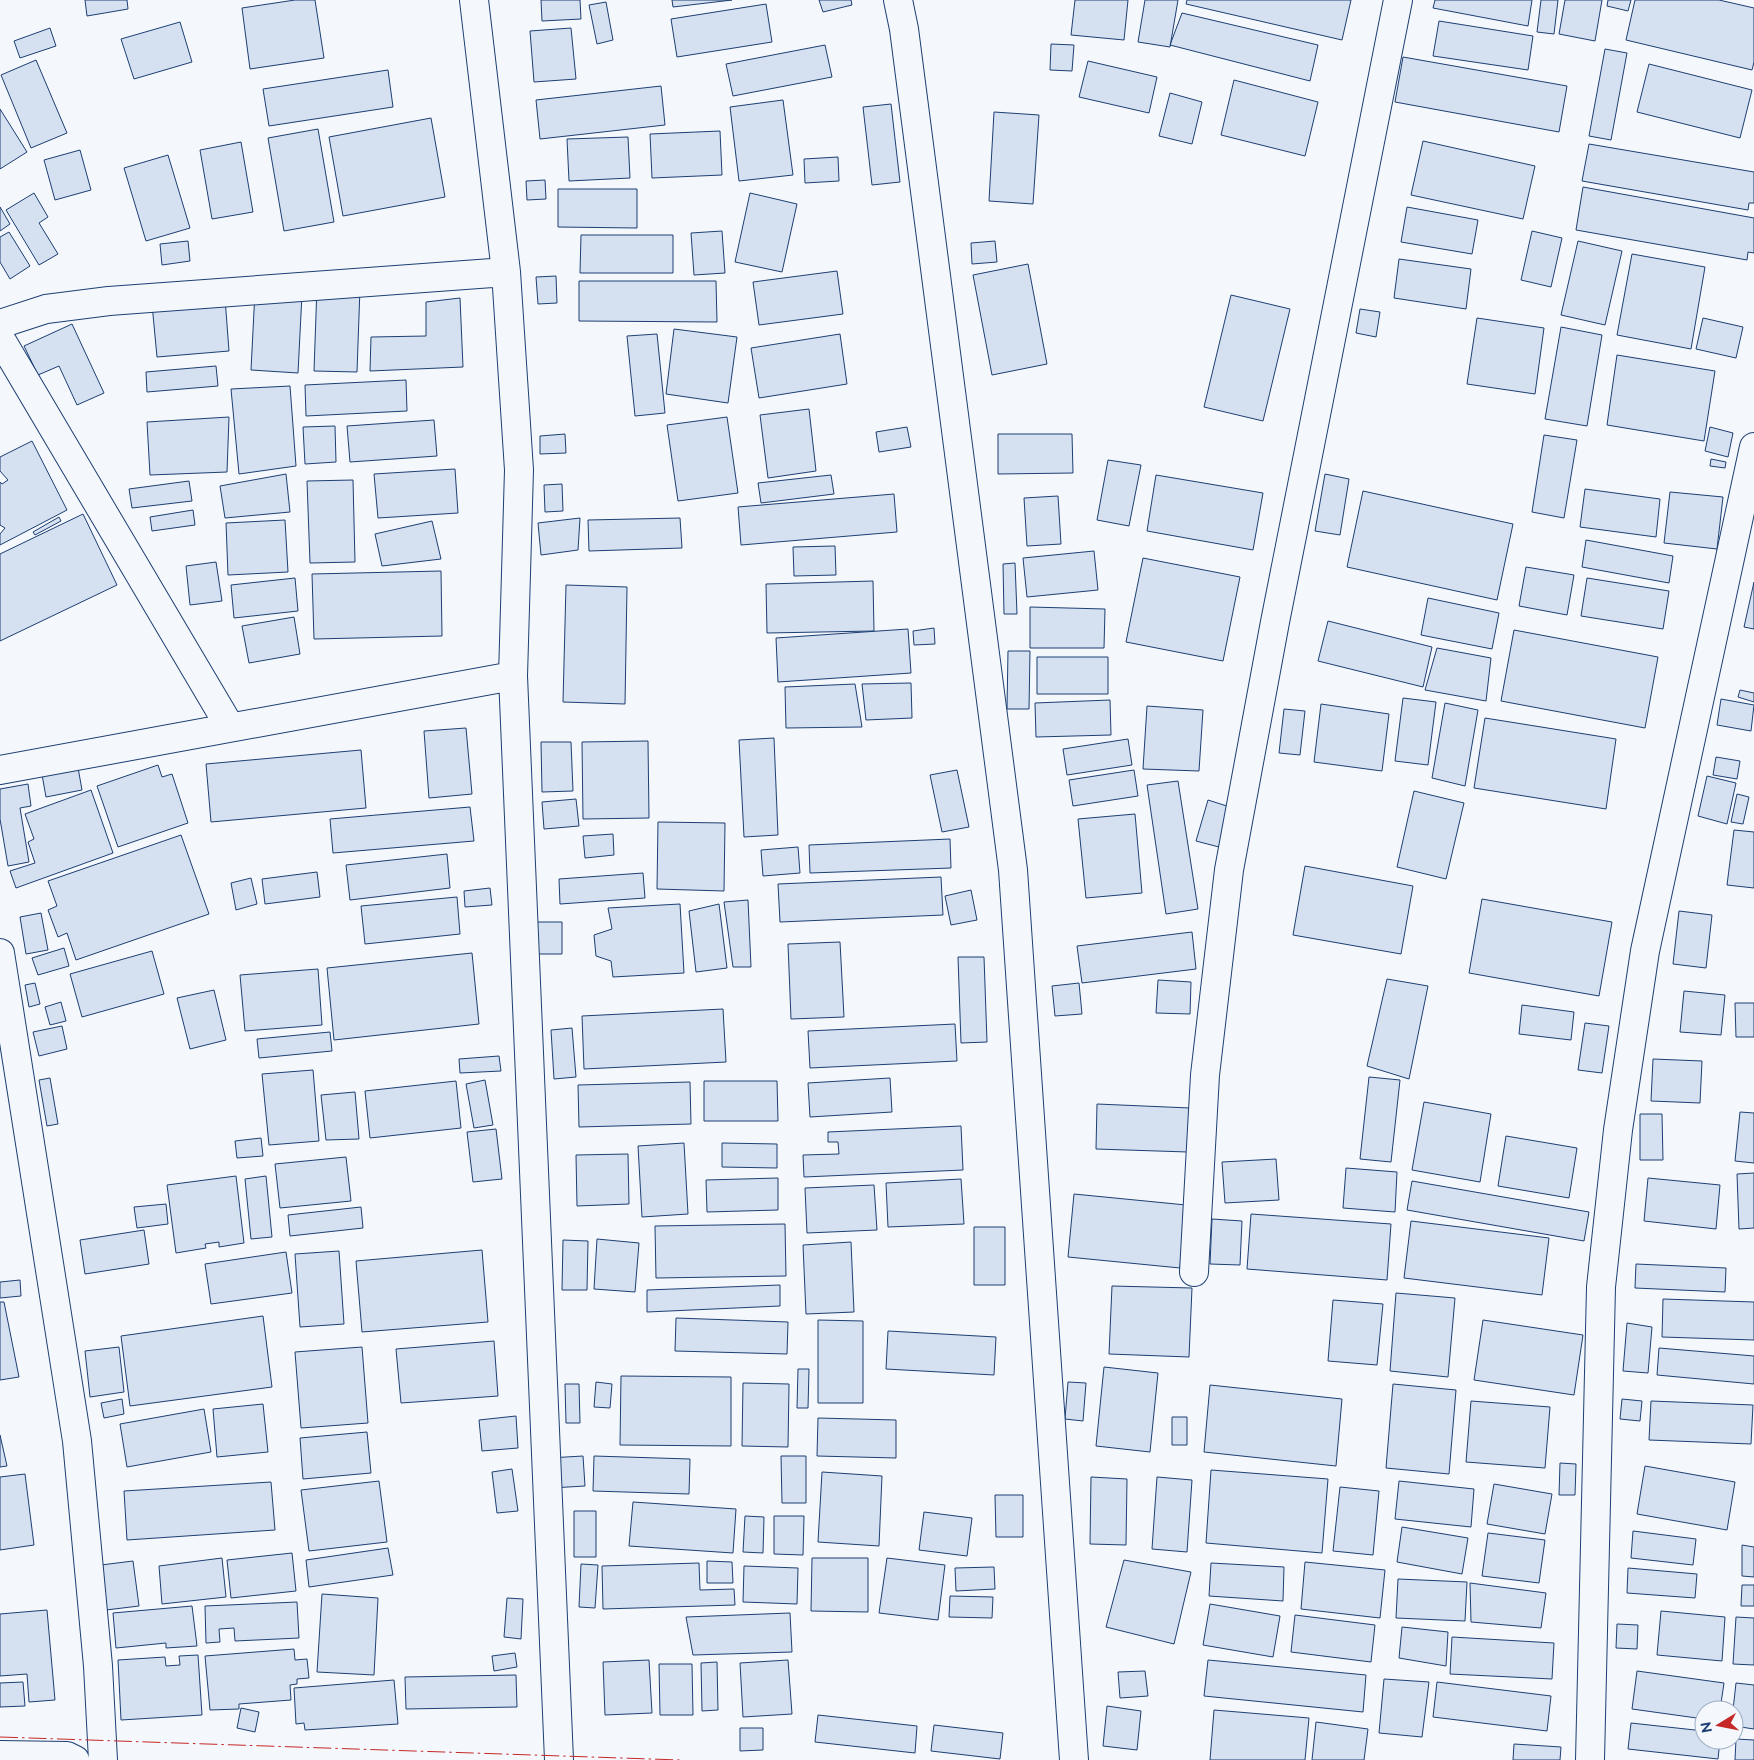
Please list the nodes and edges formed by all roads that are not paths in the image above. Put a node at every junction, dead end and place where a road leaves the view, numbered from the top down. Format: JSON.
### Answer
{"nodes":[{"id":1,"x":474,"y":0,"type":"edge"},
{"id":2,"x":898,"y":0,"type":"edge"},
{"id":3,"x":1398,"y":0,"type":"edge"},
{"id":4,"x":506,"y":272,"type":"junction"},
{"id":5,"x":0,"y":324,"type":"edge"},
{"id":6,"x":0,"y":338,"type":"edge"},
{"id":7,"x":1754,"y":447,"type":"edge"},
{"id":8,"x":513,"y":676,"type":"junction"},
{"id":9,"x":230,"y":727,"type":"junction"},
{"id":10,"x":0,"y":770,"type":"edge"},
{"id":11,"x":0,"y":953,"type":"edge"},
{"id":12,"x":1194,"y":1272,"type":"dead end"},
{"id":13,"x":0,"y":1755,"type":"edge"},
{"id":14,"x":75,"y":1760,"type":"edge"},
{"id":15,"x":102,"y":1760,"type":"edge"},
{"id":16,"x":559,"y":1760,"type":"edge"},
{"id":17,"x":1074,"y":1760,"type":"edge"},
{"id":18,"x":1590,"y":1760,"type":"edge"}],
"edges":[{"from":1,"to":4,"type":"street"},
{"from":2,"to":17,"type":"street"},
{"from":3,"to":12,"type":"street"},
{"from":4,"to":5,"type":"street"},
{"from":4,"to":8,"type":"street"},
{"from":6,"to":9,"type":"street"},
{"from":7,"to":18,"type":"street"},
{"from":8,"to":9,"type":"street"},
{"from":8,"to":16,"type":"street"},
{"from":9,"to":10,"type":"street"},
{"from":11,"to":15,"type":"street"},
{"from":13,"to":14,"type":"street"}]}
